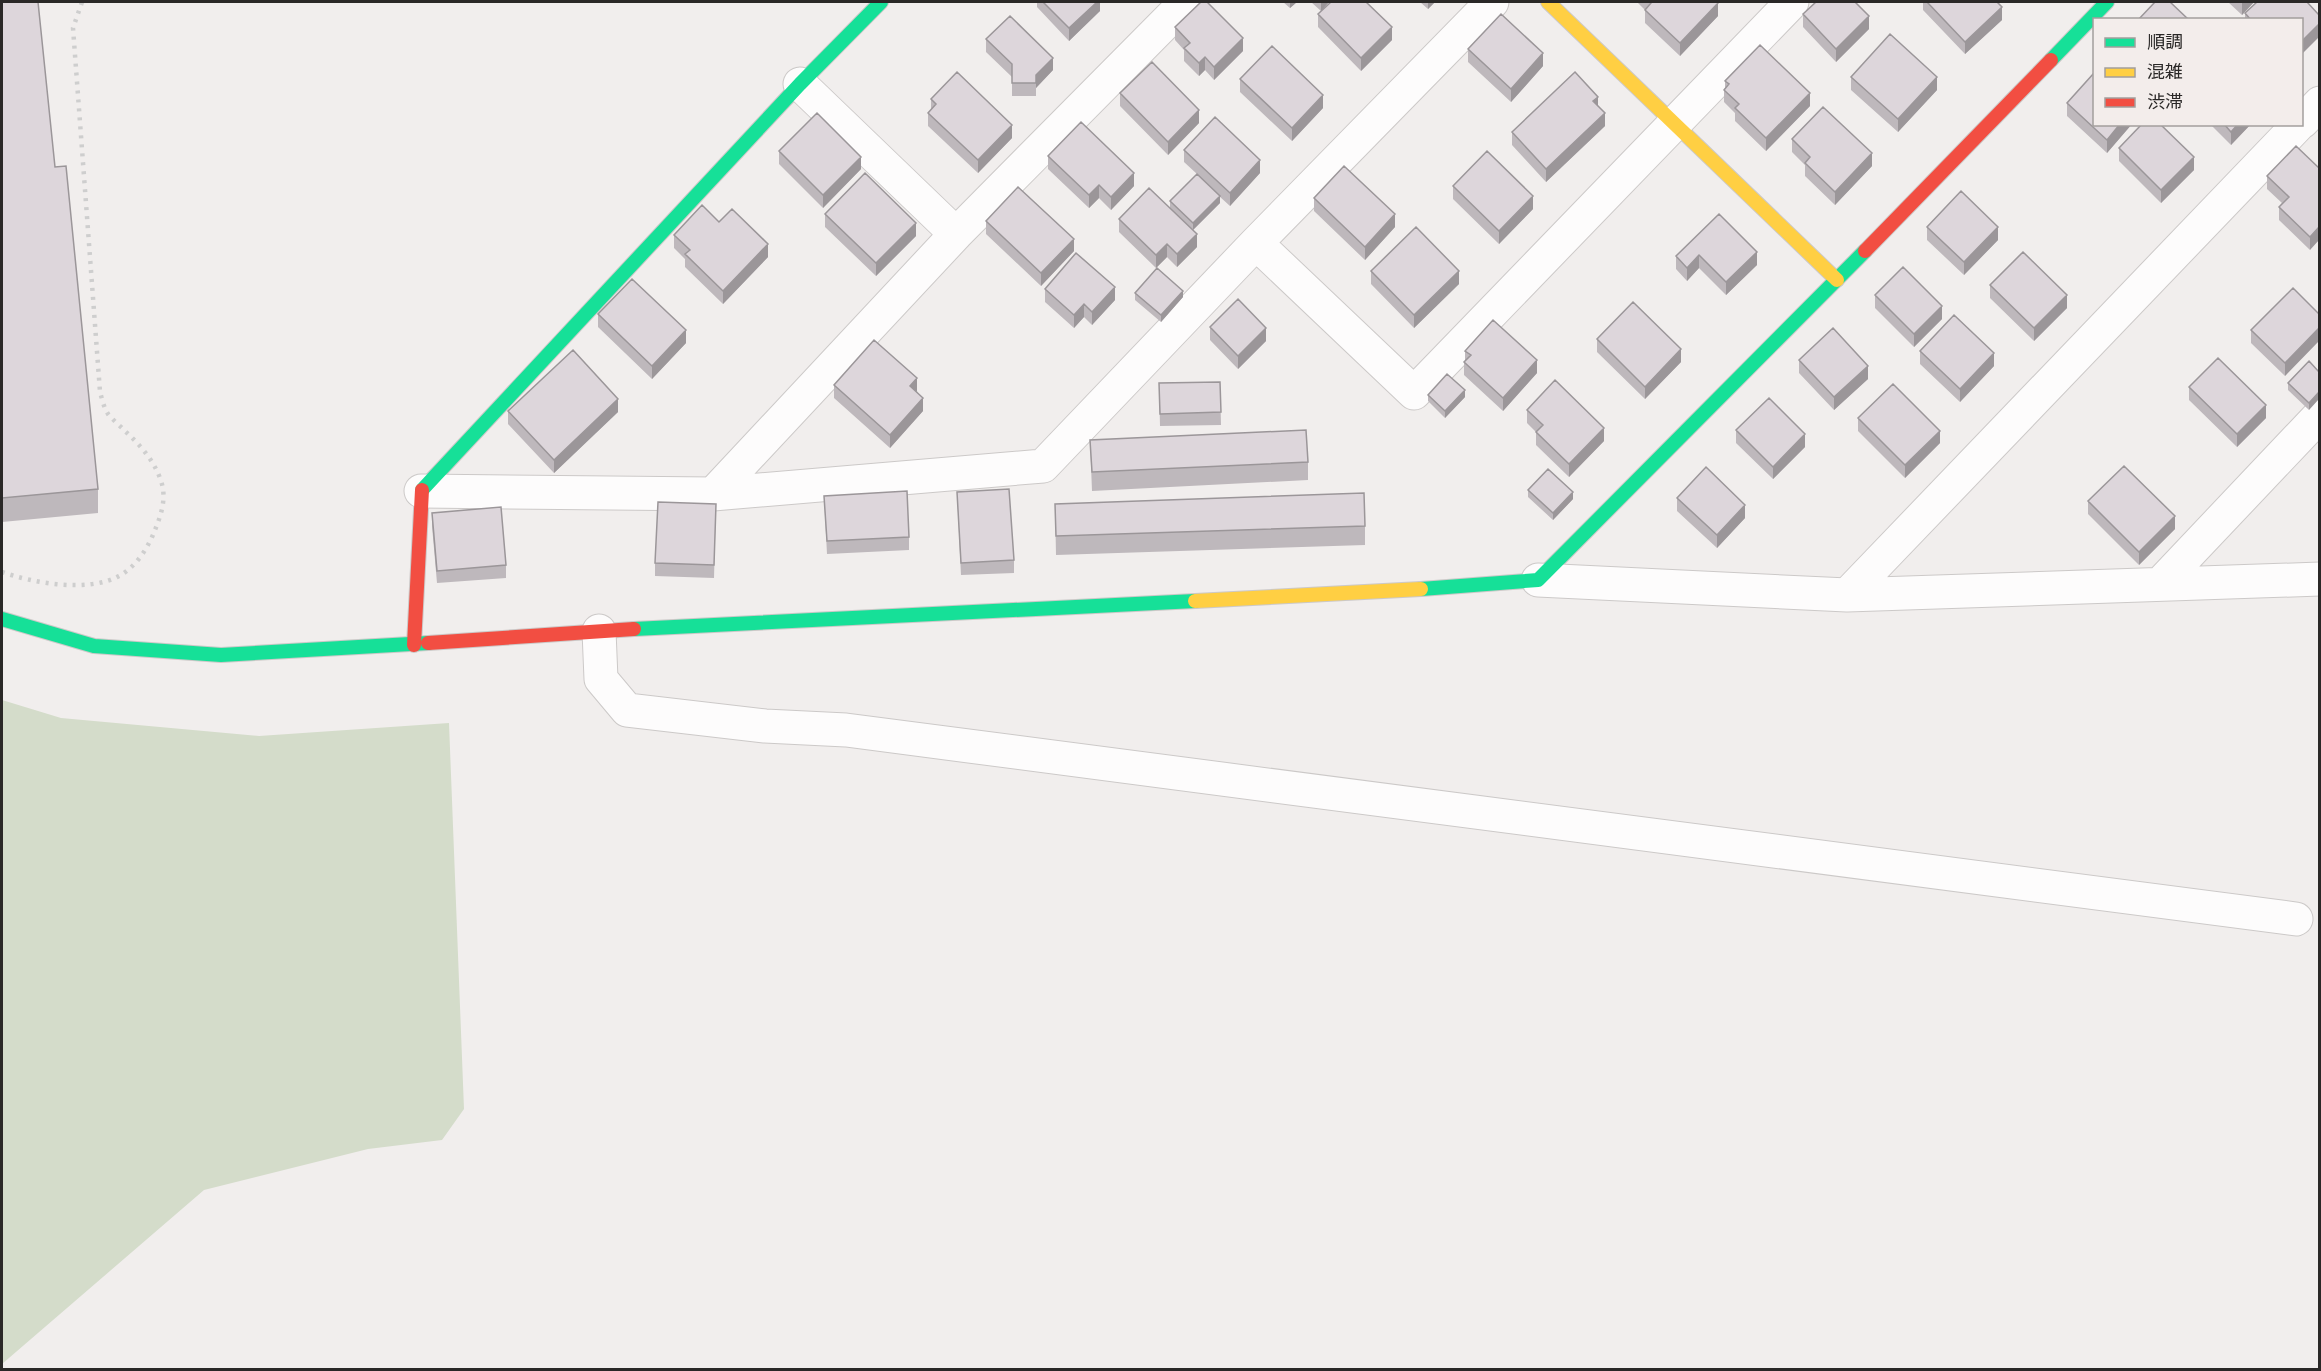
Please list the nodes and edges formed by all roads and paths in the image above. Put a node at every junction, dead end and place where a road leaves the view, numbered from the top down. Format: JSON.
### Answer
{"nodes":[{"id":1,"x":881,"y":2,"type":"edge"},
{"id":2,"x":1186,"y":2,"type":"edge"},
{"id":3,"x":1492,"y":2,"type":"edge"},
{"id":4,"x":1548,"y":2,"type":"edge"},
{"id":5,"x":1791,"y":2,"type":"edge"},
{"id":6,"x":2107,"y":2,"type":"edge"},
{"id":7,"x":800,"y":84,"type":"junction"},
{"id":8,"x":2319,"y":103,"type":"edge"},
{"id":9,"x":2303,"y":120,"type":"edge"},
{"id":10,"x":1672,"y":123,"type":"junction"},
{"id":11,"x":2297,"y":126,"type":"edge"},
{"id":12,"x":956,"y":234,"type":"junction"},
{"id":13,"x":1256,"y":243,"type":"junction"},
{"id":14,"x":1837,"y":280,"type":"junction"},
{"id":15,"x":2319,"y":415,"type":"edge"},
{"id":16,"x":421,"y":491,"type":"junction"},
{"id":17,"x":713,"y":494,"type":"junction"},
{"id":18,"x":2319,"y":579,"type":"edge"},
{"id":19,"x":1538,"y":580,"type":"junction"},
{"id":20,"x":2160,"y":584,"type":"junction"},
{"id":21,"x":1847,"y":595,"type":"junction"},
{"id":22,"x":2,"y":619,"type":"edge"},
{"id":23,"x":599,"y":631,"type":"junction"},
{"id":24,"x":414,"y":645,"type":"junction"},
{"id":25,"x":2296,"y":919,"type":"dead end"}],
"edges":[{"from":1,"to":7,"type":"street"},
{"from":2,"to":12,"type":"street"},
{"from":3,"to":13,"type":"street"},
{"from":4,"to":10,"type":"street"},
{"from":5,"to":10,"type":"street"},
{"from":6,"to":14,"type":"street"},
{"from":7,"to":12,"type":"street"},
{"from":7,"to":16,"type":"street"},
{"from":8,"to":9,"type":"street"},
{"from":10,"to":13,"type":"street"},
{"from":10,"to":14,"type":"street"},
{"from":11,"to":21,"type":"street"},
{"from":12,"to":17,"type":"street"},
{"from":13,"to":17,"type":"street"},
{"from":14,"to":19,"type":"street"},
{"from":15,"to":20,"type":"street"},
{"from":16,"to":17,"type":"street"},
{"from":16,"to":24,"type":"street"},
{"from":18,"to":20,"type":"street"},
{"from":19,"to":21,"type":"street"},
{"from":19,"to":23,"type":"street"},
{"from":20,"to":21,"type":"street"},
{"from":22,"to":24,"type":"street"},
{"from":23,"to":24,"type":"street"},
{"from":23,"to":25,"type":"street"}]}
